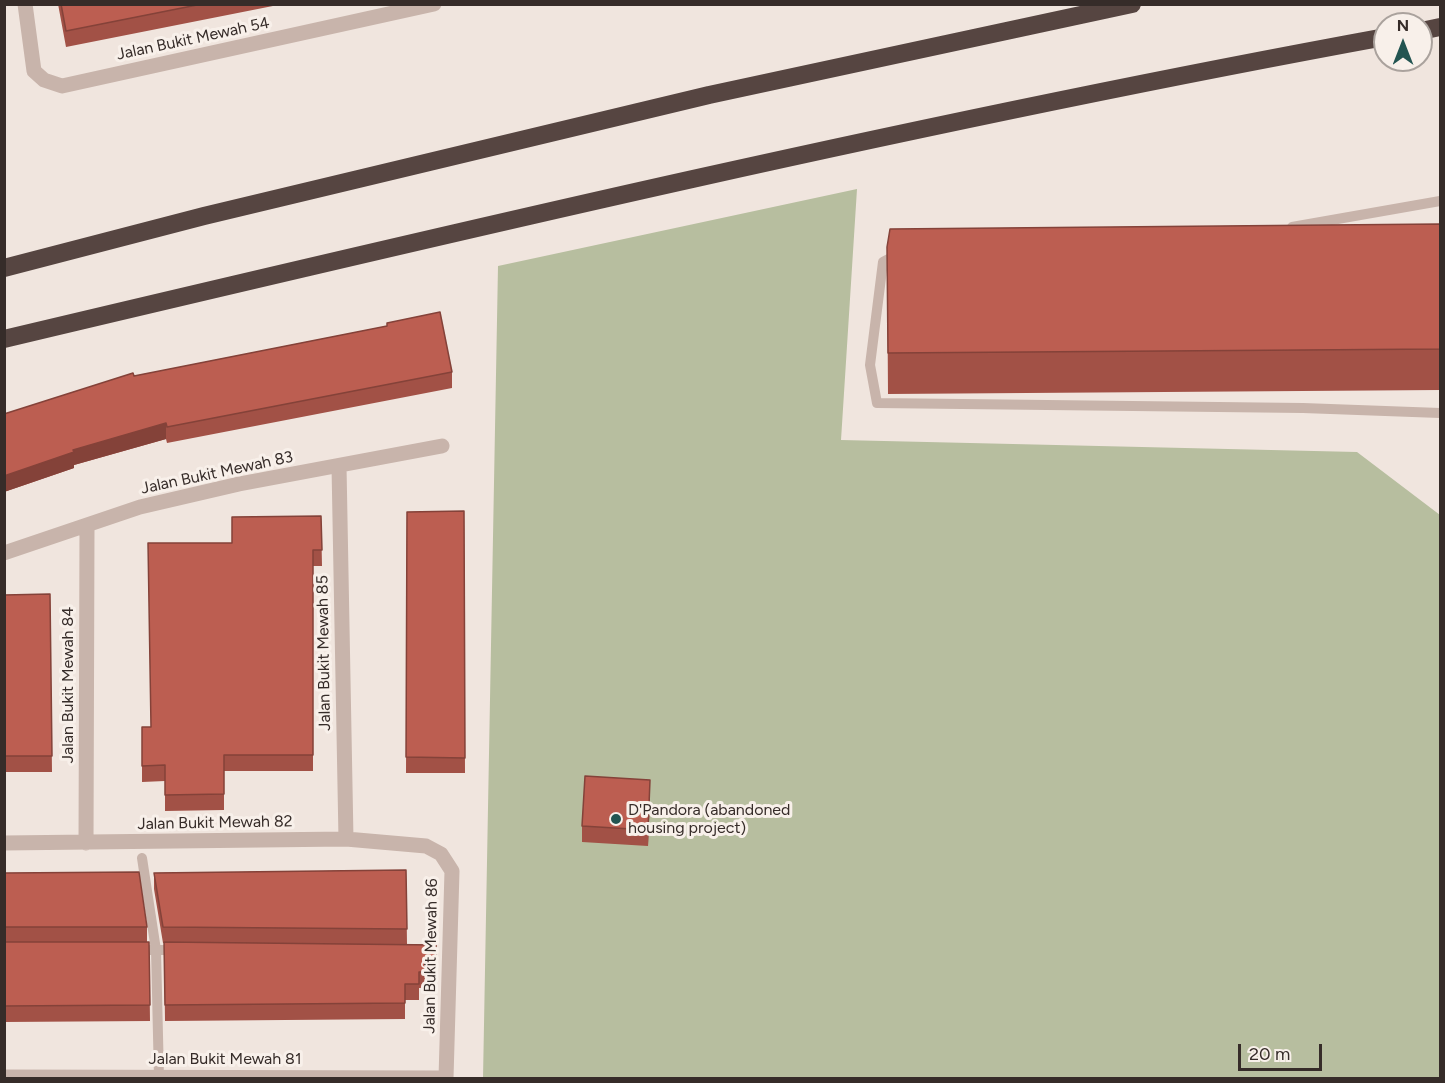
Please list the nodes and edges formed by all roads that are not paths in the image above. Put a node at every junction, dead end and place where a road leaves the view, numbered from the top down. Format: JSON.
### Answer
{"nodes":[{"id":1,"x":25,"y":4,"type":"edge"},
{"id":2,"x":434,"y":4,"type":"edge"},
{"id":3,"x":1132,"y":4,"type":"edge"},
{"id":4,"x":399,"y":8,"type":"edge"},
{"id":5,"x":1373,"y":39,"type":"edge"},
{"id":6,"x":1440,"y":201,"type":"edge"},
{"id":7,"x":1276,"y":230,"type":"edge"},
{"id":8,"x":909,"y":248,"type":"edge"},
{"id":9,"x":4,"y":268,"type":"edge"},
{"id":10,"x":4,"y":339,"type":"edge"},
{"id":11,"x":1440,"y":413,"type":"edge"},
{"id":12,"x":442,"y":446,"type":"dead end"},
{"id":13,"x":339,"y":466,"type":"junction"},
{"id":14,"x":87,"y":527,"type":"junction"},
{"id":15,"x":4,"y":553,"type":"edge"},
{"id":16,"x":346,"y":839,"type":"junction"},
{"id":17,"x":4,"y":843,"type":"edge"},
{"id":18,"x":86,"y":843,"type":"junction"},
{"id":19,"x":426,"y":846,"type":"joint"},
{"id":20,"x":142,"y":858,"type":"dead end"},
{"id":21,"x":121,"y":950,"type":"edge"},
{"id":22,"x":156,"y":950,"type":"junction"},
{"id":23,"x":191,"y":950,"type":"edge"},
{"id":24,"x":4,"y":1077,"type":"edge"},
{"id":25,"x":159,"y":1078,"type":"edge"},
{"id":26,"x":446,"y":1078,"type":"edge"}],
"edges":[{"from":1,"to":4,"type":"street","name":"Jalan Bukit Mewah 54"},
{"from":2,"to":4,"type":"street","name":"Jalan Bukit Mewah 54"},
{"from":3,"to":9,"type":"highway"},
{"from":5,"to":10,"type":"highway"},
{"from":6,"to":7,"type":"lane"},
{"from":8,"to":11,"type":"lane"},
{"from":12,"to":13,"type":"street","name":"Jalan Bukit Mewah 83"},
{"from":13,"to":14,"type":"street","name":"Jalan Bukit Mewah 83"},
{"from":13,"to":16,"type":"street","name":"Jalan Bukit Mewah 85"},
{"from":14,"to":15,"type":"street","name":"Jalan Bukit Mewah 83"},
{"from":14,"to":18,"type":"street","name":"Jalan Bukit Mewah 84"},
{"from":16,"to":18,"type":"street","name":"Jalan Bukit Mewah 82"},
{"from":16,"to":19,"type":"street","name":"Jalan Bukit Mewah 82"},
{"from":17,"to":18,"type":"street","name":"Jalan Bukit Mewah 82"},
{"from":19,"to":26,"type":"street","name":"Jalan Bukit Mewah 86"},
{"from":20,"to":22,"type":"lane"},
{"from":21,"to":22,"type":"lane"},
{"from":22,"to":23,"type":"lane"},
{"from":22,"to":25,"type":"lane"},
{"from":24,"to":25,"type":"street","name":"Jalan Bukit Mewah 81"},
{"from":25,"to":26,"type":"street","name":"Jalan Bukit Mewah 81"}]}
